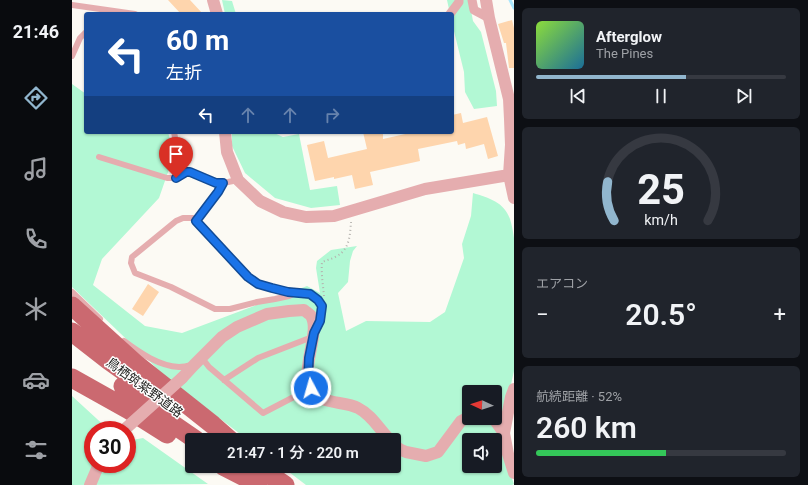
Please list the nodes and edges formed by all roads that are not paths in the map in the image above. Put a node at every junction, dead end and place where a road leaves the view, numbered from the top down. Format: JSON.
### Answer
{"nodes":[{"id":1,"x":213,"y":0,"type":"edge"},
{"id":2,"x":459,"y":0,"type":"edge"},
{"id":3,"x":472,"y":0,"type":"edge"},
{"id":4,"x":486,"y":0,"type":"edge"},
{"id":5,"x":72,"y":5,"type":"edge"},
{"id":6,"x":121,"y":12,"type":"edge"},
{"id":7,"x":216,"y":12,"type":"edge"},
{"id":8,"x":452,"y":12,"type":"edge"},
{"id":9,"x":489,"y":18,"type":"junction"},
{"id":10,"x":84,"y":34,"type":"edge"},
{"id":11,"x":72,"y":56,"type":"edge"},
{"id":12,"x":174,"y":134,"type":"edge"},
{"id":13,"x":225,"y":134,"type":"edge"},
{"id":14,"x":99,"y":157,"type":"dead end"},
{"id":15,"x":186,"y":172,"type":"junction"},
{"id":16,"x":512,"y":174,"type":"edge"},
{"id":17,"x":238,"y":180,"type":"junction"},
{"id":18,"x":223,"y":183,"type":"junction"},
{"id":19,"x":514,"y":198,"type":"edge"},
{"id":20,"x":196,"y":221,"type":"junction"},
{"id":21,"x":72,"y":292,"type":"edge"},
{"id":22,"x":296,"y":293,"type":"junction"},
{"id":23,"x":72,"y":306,"type":"edge"},
{"id":24,"x":105,"y":324,"type":"dead end"},
{"id":25,"x":72,"y":332,"type":"edge"},
{"id":26,"x":313,"y":336,"type":"junction"},
{"id":27,"x":122,"y":339,"type":"dead end"},
{"id":28,"x":72,"y":348,"type":"edge"},
{"id":29,"x":198,"y":361,"type":"junction"},
{"id":30,"x":72,"y":378,"type":"edge"},
{"id":31,"x":224,"y":380,"type":"junction"},
{"id":32,"x":311,"y":388,"type":"junction"},
{"id":33,"x":514,"y":389,"type":"edge"},
{"id":34,"x":462,"y":420,"type":"edge"},
{"id":35,"x":134,"y":421,"type":"edge"},
{"id":36,"x":498,"y":425,"type":"edge"},
{"id":37,"x":186,"y":433,"type":"edge"},
{"id":38,"x":209,"y":433,"type":"edge"},
{"id":39,"x":222,"y":433,"type":"edge"},
{"id":40,"x":384,"y":433,"type":"edge"},
{"id":41,"x":504,"y":433,"type":"junction"},
{"id":42,"x":185,"y":446,"type":"edge"},
{"id":43,"x":401,"y":450,"type":"edge"},
{"id":44,"x":95,"y":473,"type":"edge"},
{"id":45,"x":250,"y":473,"type":"edge"},
{"id":46,"x":253,"y":473,"type":"edge"},
{"id":47,"x":514,"y":473,"type":"edge"},
{"id":48,"x":265,"y":477,"type":"edge"},
{"id":49,"x":90,"y":485,"type":"edge"}],
"edges":[{"from":1,"to":7,"type":"street"},
{"from":2,"to":8,"type":"street"},
{"from":3,"to":9,"type":"street"},
{"from":4,"to":9,"type":"street"},
{"from":5,"to":6,"type":"lane"},
{"from":9,"to":16,"type":"street"},
{"from":10,"to":11,"type":"lane"},
{"from":12,"to":15,"type":"lane"},
{"from":13,"to":17,"type":"street"},
{"from":14,"to":15,"type":"lane"},
{"from":15,"to":18,"type":"lane"},
{"from":16,"to":17,"type":"street"},
{"from":16,"to":19,"type":"street"},
{"from":17,"to":18,"type":"lane"},
{"from":18,"to":20,"type":"lane"},
{"from":20,"to":22,"type":"lane"},
{"from":20,"to":22,"type":"lane"},
{"from":21,"to":24,"type":"lane"},
{"from":22,"to":26,"type":"lane"},
{"from":23,"to":39,"type":"main road"},
{"from":25,"to":38,"type":"main road","name":"鳥栖筑紫野道路"},
{"from":26,"to":29,"type":"street"},
{"from":26,"to":31,"type":"lane"},
{"from":26,"to":32,"type":"street"},
{"from":27,"to":29,"type":"lane"},
{"from":28,"to":37,"type":"main road","name":"鳥栖筑紫野道路"},
{"from":29,"to":31,"type":"lane"},
{"from":29,"to":35,"type":"street","bridge":true},
{"from":30,"to":42,"type":"main road"},
{"from":31,"to":32,"type":"lane"},
{"from":32,"to":40,"type":"street"},
{"from":33,"to":41,"type":"street"},
{"from":34,"to":43,"type":"street"},
{"from":36,"to":41,"type":"street"},
{"from":41,"to":47,"type":"street"},
{"from":44,"to":49,"type":"street"},
{"from":45,"to":48,"type":"main road"},
{"from":46,"to":48,"type":"main road"}]}
